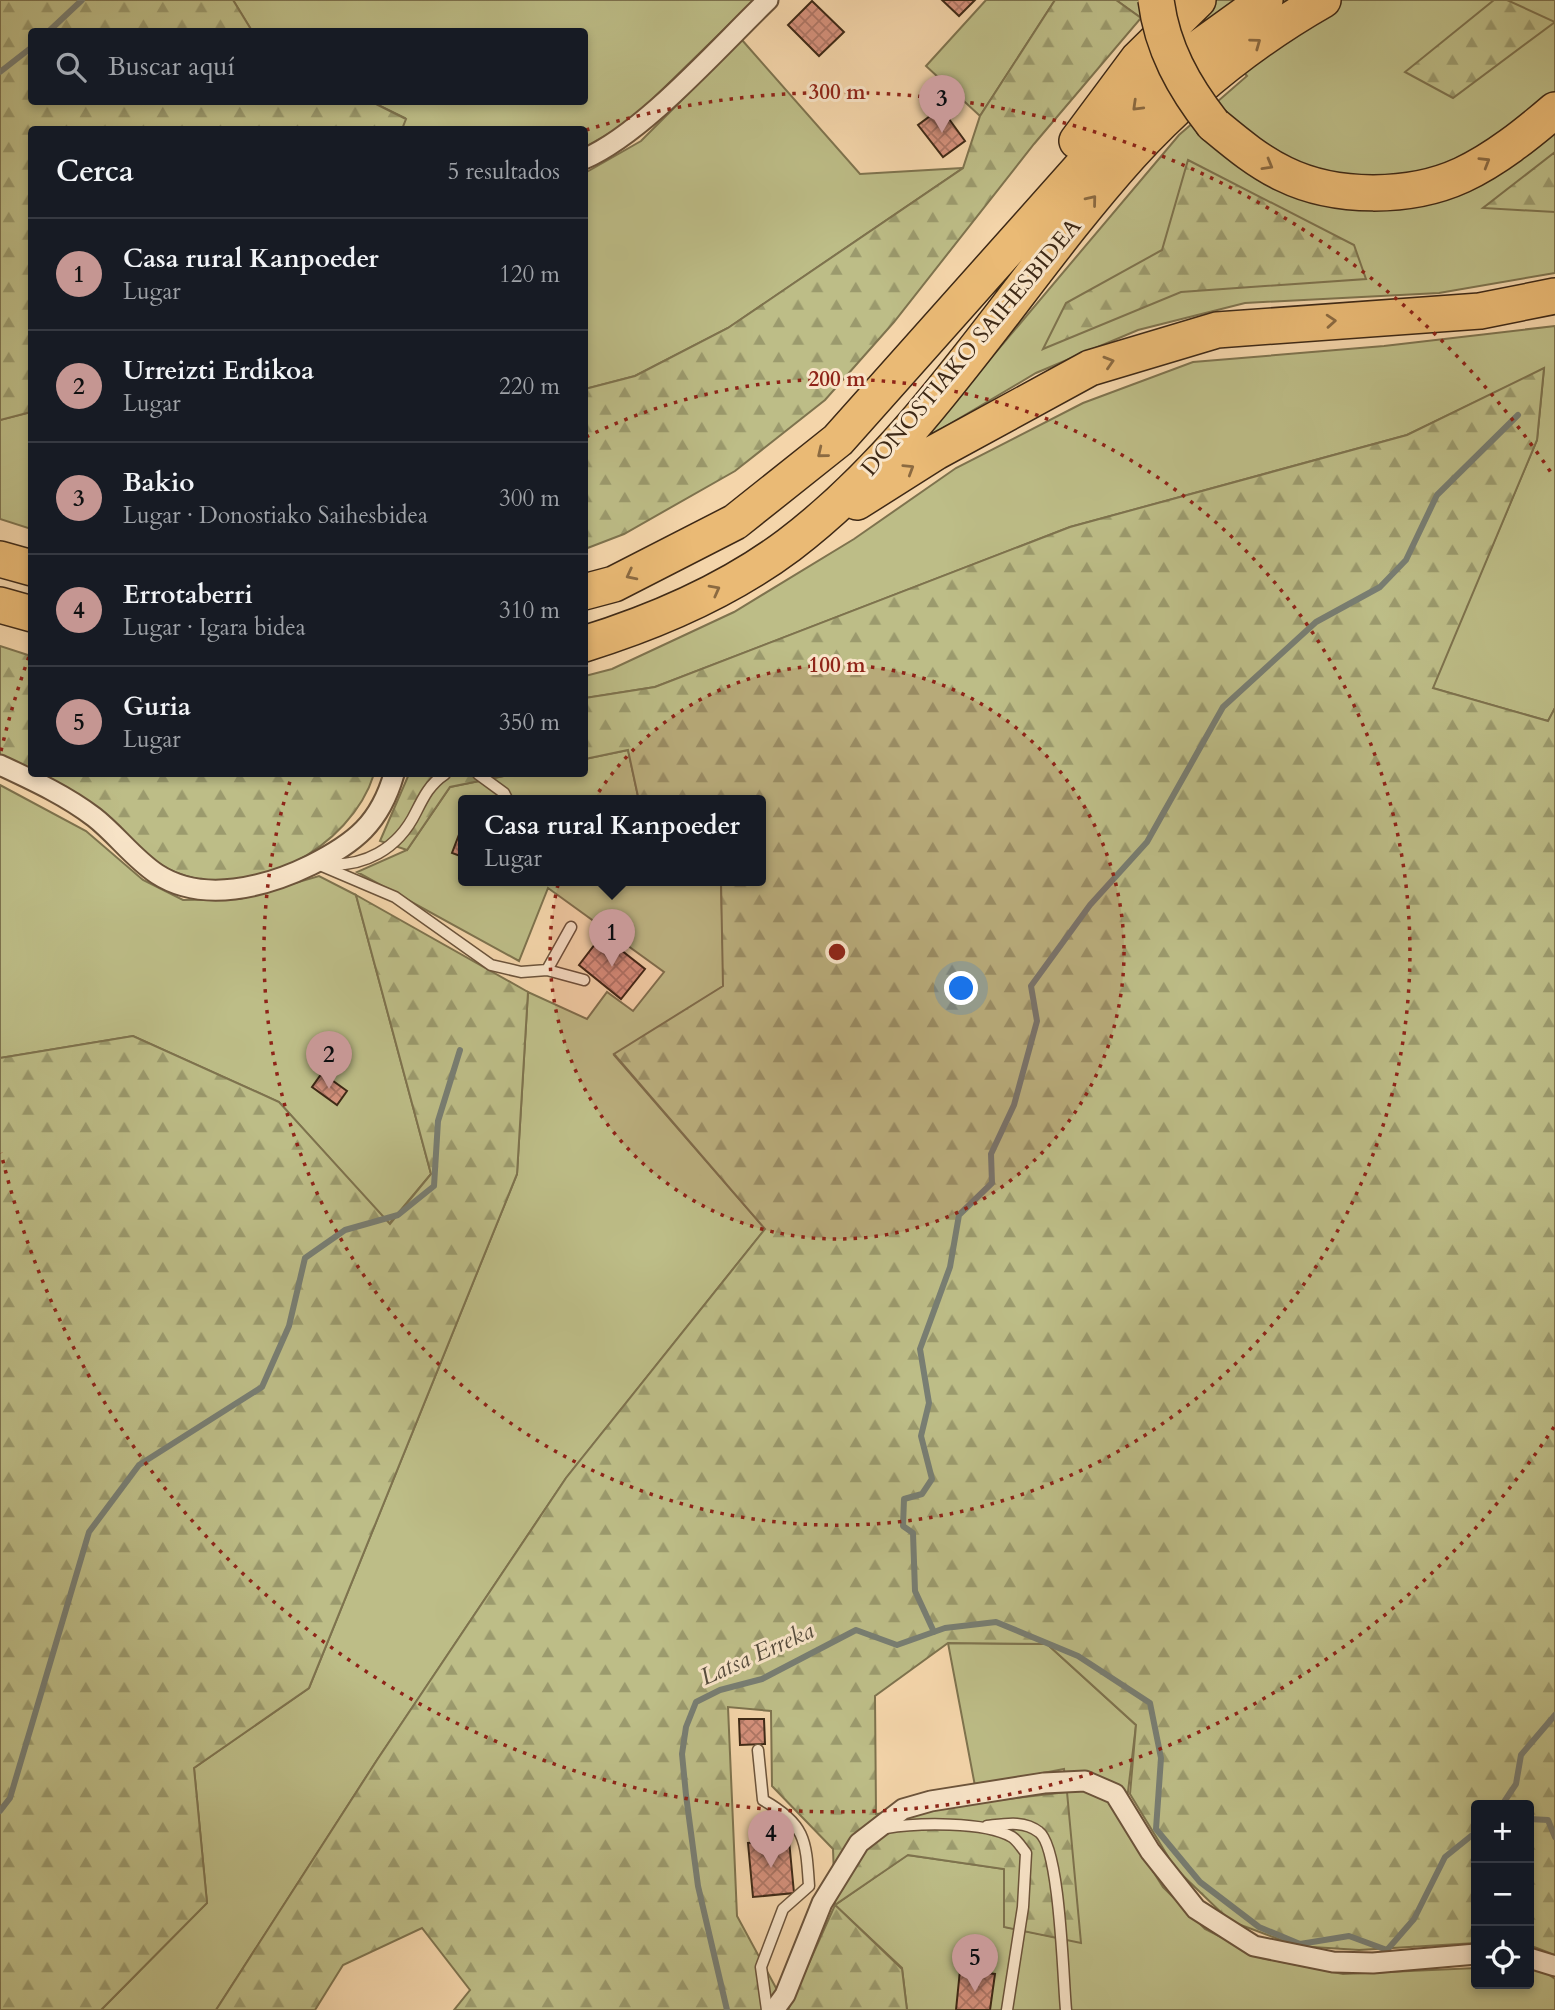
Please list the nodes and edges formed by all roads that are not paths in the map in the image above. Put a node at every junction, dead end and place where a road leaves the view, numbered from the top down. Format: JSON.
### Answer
{"nodes":[{"id":1,"x":768,"y":0,"type":"edge"},
{"id":2,"x":1156,"y":0,"type":"edge"},
{"id":3,"x":1198,"y":0,"type":"edge"},
{"id":4,"x":1265,"y":0,"type":"edge"},
{"id":5,"x":1323,"y":0,"type":"edge"},
{"id":6,"x":1555,"y":110,"type":"edge"},
{"id":7,"x":588,"y":157,"type":"edge"},
{"id":8,"x":1555,"y":296,"type":"edge"},
{"id":9,"x":935,"y":331,"type":"junction"},
{"id":10,"x":789,"y":545,"type":"junction"},
{"id":11,"x":0,"y":559,"type":"edge"},
{"id":12,"x":28,"y":567,"type":"edge"},
{"id":13,"x":588,"y":591,"type":"edge"},
{"id":14,"x":0,"y":605,"type":"edge"},
{"id":15,"x":28,"y":613,"type":"edge"},
{"id":16,"x":588,"y":642,"type":"edge"},
{"id":17,"x":0,"y":765,"type":"edge"},
{"id":18,"x":393,"y":777,"type":"edge"},
{"id":19,"x":442,"y":777,"type":"edge"},
{"id":20,"x":482,"y":777,"type":"edge"},
{"id":21,"x":505,"y":795,"type":"edge"},
{"id":22,"x":315,"y":863,"type":"junction"},
{"id":23,"x":571,"y":928,"type":"dead end"},
{"id":24,"x":547,"y":970,"type":"junction"},
{"id":25,"x":584,"y":980,"type":"dead end"},
{"id":26,"x":758,"y":1750,"type":"dead end"},
{"id":27,"x":973,"y":1828,"type":"junction"},
{"id":28,"x":876,"y":1829,"type":"junction"},
{"id":29,"x":1471,"y":1954,"type":"edge"},
{"id":30,"x":1534,"y":1960,"type":"edge"},
{"id":31,"x":1555,"y":1966,"type":"edge"},
{"id":32,"x":767,"y":2010,"type":"edge"},
{"id":33,"x":774,"y":2010,"type":"edge"},
{"id":34,"x":1007,"y":2010,"type":"edge"},
{"id":35,"x":1066,"y":2010,"type":"edge"}],
"edges":[{"from":1,"to":7,"type":"street"},
{"from":2,"to":6,"type":"highway","one_way":true,"bridge":true},
{"from":3,"to":9,"type":"highway"},
{"from":4,"to":9,"type":"highway","name":"DONOSTIAKO SAIHESBIDEA","one_way":true},
{"from":10,"to":5,"type":"highway","name":"DONOSTIAKO SAIHESBIDEA","one_way":true},
{"from":10,"to":8,"type":"highway","one_way":true},
{"from":9,"to":13,"type":"highway","name":"DONOSTIAKO SAIHESBIDEA","one_way":true},
{"from":16,"to":10,"type":"highway","name":"DONOSTIAKO SAIHESBIDEA","one_way":true},
{"from":11,"to":12,"type":"highway"},
{"from":14,"to":15,"type":"highway"},
{"from":17,"to":22,"type":"street"},
{"from":18,"to":22,"type":"street"},
{"from":19,"to":22,"type":"lane"},
{"from":20,"to":21,"type":"lane"},
{"from":22,"to":24,"type":"lane"},
{"from":23,"to":24,"type":"lane"},
{"from":24,"to":25,"type":"lane"},
{"from":26,"to":32,"type":"lane"},
{"from":27,"to":28,"type":"lane"},
{"from":27,"to":34,"type":"lane"},
{"from":27,"to":35,"type":"lane"},
{"from":28,"to":29,"type":"street"},
{"from":28,"to":33,"type":"street"},
{"from":30,"to":31,"type":"street"}]}
